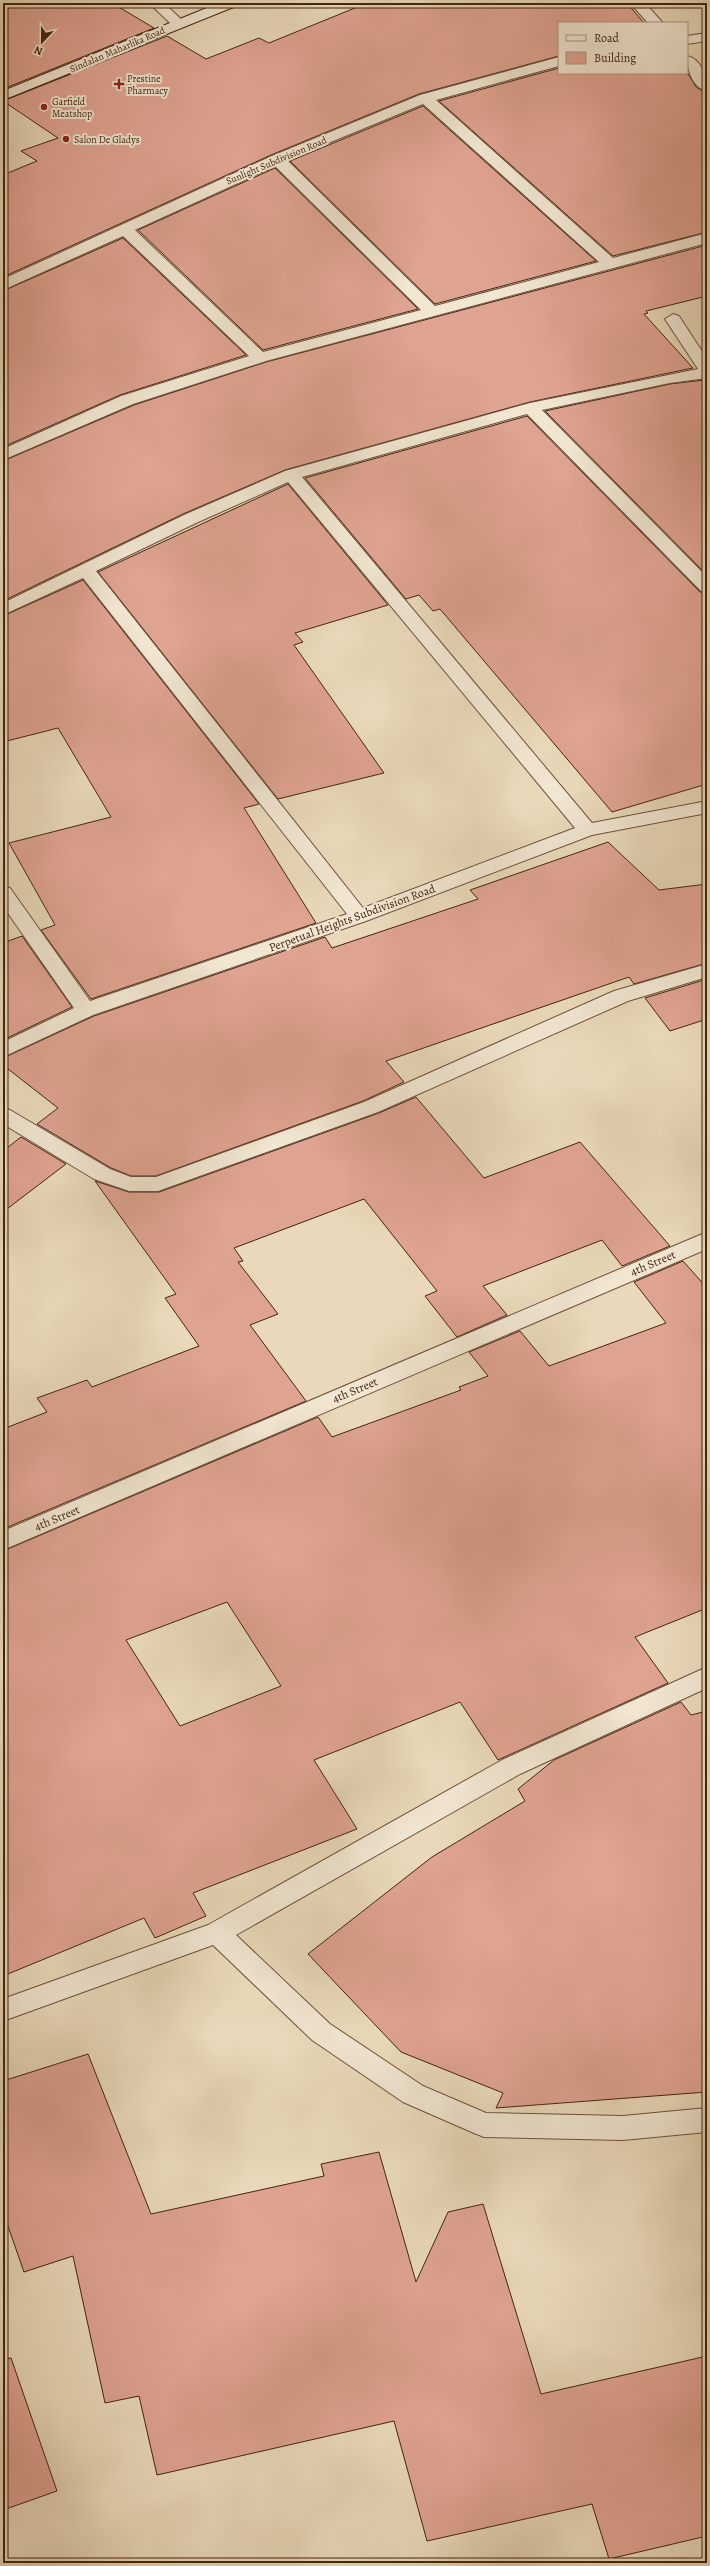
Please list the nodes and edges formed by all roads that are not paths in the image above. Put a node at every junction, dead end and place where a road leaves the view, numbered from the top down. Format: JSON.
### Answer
{"nodes":[{"id":1,"x":156,"y":3,"type":"edge"},
{"id":2,"x":231,"y":3,"type":"edge"},
{"id":3,"x":637,"y":3,"type":"edge"},
{"id":4,"x":655,"y":22,"type":"edge"},
{"id":5,"x":178,"y":23,"type":"junction"},
{"id":6,"x":707,"y":37,"type":"edge"},
{"id":7,"x":688,"y":40,"type":"edge"},
{"id":8,"x":558,"y":61,"type":"edge"},
{"id":9,"x":688,"y":61,"type":"edge"},
{"id":10,"x":707,"y":87,"type":"edge"},
{"id":11,"x":3,"y":96,"type":"edge"},
{"id":12,"x":425,"y":98,"type":"junction"},
{"id":13,"x":277,"y":159,"type":"junction"},
{"id":14,"x":124,"y":228,"type":"junction"},
{"id":15,"x":707,"y":238,"type":"edge"},
{"id":16,"x":609,"y":263,"type":"junction"},
{"id":17,"x":3,"y":285,"type":"edge"},
{"id":18,"x":432,"y":312,"type":"junction"},
{"id":19,"x":673,"y":319,"type":"dead end"},
{"id":20,"x":260,"y":358,"type":"junction"},
{"id":21,"x":707,"y":372,"type":"edge"},
{"id":22,"x":530,"y":408,"type":"junction"},
{"id":23,"x":3,"y":455,"type":"edge"},
{"id":24,"x":290,"y":475,"type":"junction"},
{"id":25,"x":87,"y":571,"type":"junction"},
{"id":26,"x":707,"y":587,"type":"edge"},
{"id":27,"x":3,"y":610,"type":"edge"},
{"id":28,"x":707,"y":806,"type":"edge"},
{"id":29,"x":587,"y":830,"type":"junction"},
{"id":30,"x":3,"y":892,"type":"edge"},
{"id":31,"x":359,"y":917,"type":"junction"},
{"id":32,"x":707,"y":970,"type":"edge"},
{"id":33,"x":86,"y":1010,"type":"junction"},
{"id":34,"x":3,"y":1050,"type":"edge"},
{"id":35,"x":3,"y":1115,"type":"edge"},
{"id":36,"x":707,"y":1240,"type":"edge"},
{"id":37,"x":3,"y":1541,"type":"edge"},
{"id":38,"x":707,"y":1677,"type":"edge"},
{"id":39,"x":217,"y":1933,"type":"junction"},
{"id":40,"x":3,"y":2010,"type":"edge"},
{"id":41,"x":707,"y":2120,"type":"edge"}],
"edges":[{"from":1,"to":5,"type":"street"},
{"from":2,"to":5,"type":"street","name":"Sindalan Maharlika Road"},
{"from":3,"to":4,"type":"street"},
{"from":5,"to":11,"type":"street","name":"Sindalan Maharlika Road"},
{"from":6,"to":7,"type":"street"},
{"from":8,"to":12,"type":"street","name":"Sunlight Subdivision Road"},
{"from":9,"to":10,"type":"street"},
{"from":12,"to":13,"type":"street","name":"Sunlight Subdivision Road"},
{"from":12,"to":16,"type":"street"},
{"from":13,"to":14,"type":"street","name":"Sunlight Subdivision Road"},
{"from":13,"to":18,"type":"street"},
{"from":14,"to":17,"type":"street","name":"Sunlight Subdivision Road"},
{"from":14,"to":20,"type":"street"},
{"from":15,"to":16,"type":"street"},
{"from":16,"to":18,"type":"street"},
{"from":18,"to":20,"type":"street"},
{"from":19,"to":21,"type":"street"},
{"from":20,"to":23,"type":"street"},
{"from":21,"to":22,"type":"street"},
{"from":22,"to":24,"type":"street"},
{"from":22,"to":26,"type":"street"},
{"from":24,"to":25,"type":"street"},
{"from":24,"to":29,"type":"street"},
{"from":25,"to":27,"type":"street"},
{"from":25,"to":31,"type":"street"},
{"from":28,"to":29,"type":"street","name":"Perpetual Heights Subdivision Road"},
{"from":29,"to":31,"type":"street","name":"Perpetual Heights Subdivision Road"},
{"from":30,"to":33,"type":"street"},
{"from":31,"to":33,"type":"street","name":"Perpetual Heights Subdivision Road"},
{"from":32,"to":35,"type":"street"},
{"from":33,"to":34,"type":"street","name":"Perpetual Heights Subdivision Road"},
{"from":36,"to":37,"type":"street","name":"4th Street"},
{"from":38,"to":39,"type":"street"},
{"from":39,"to":40,"type":"street"},
{"from":39,"to":41,"type":"street"}]}
